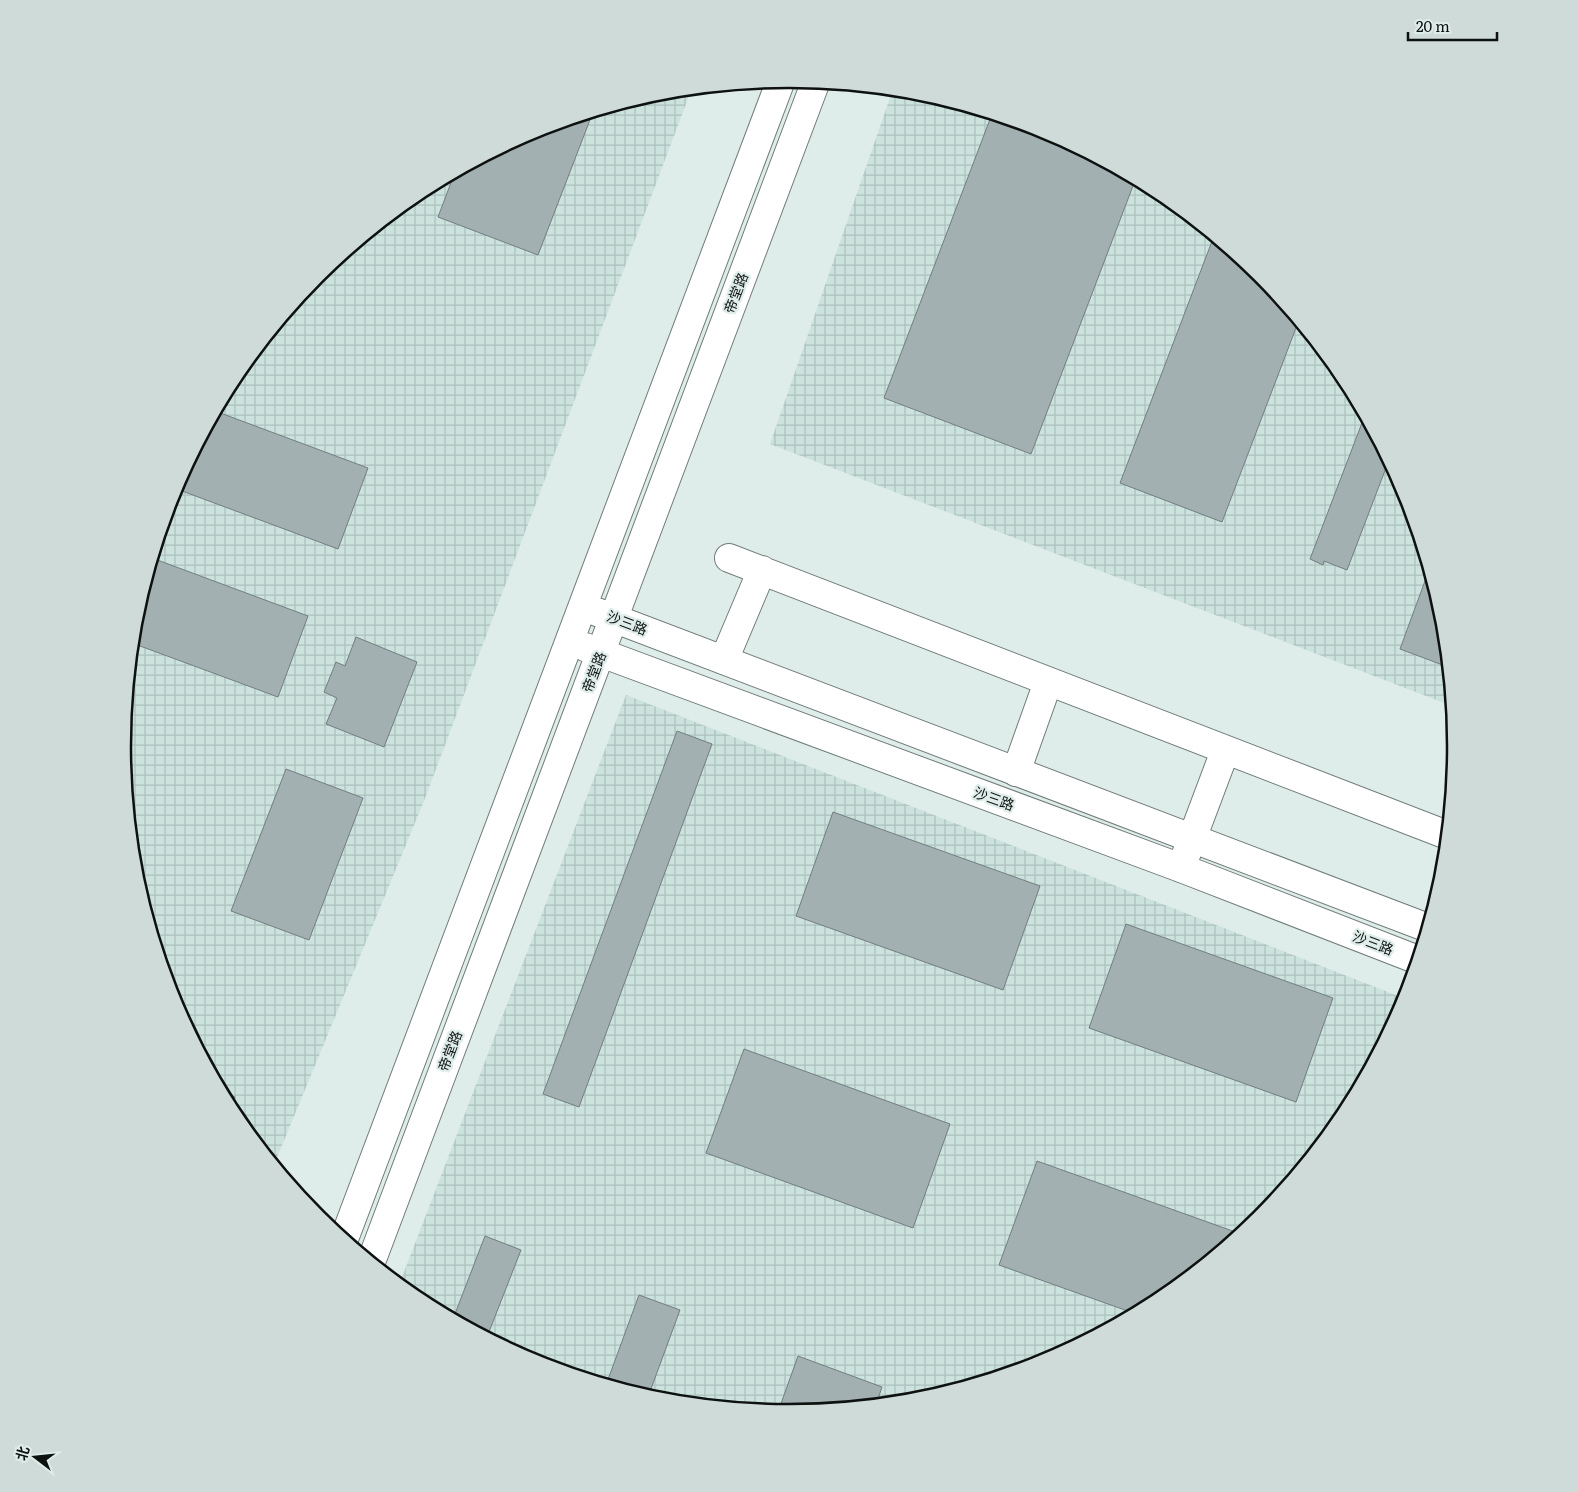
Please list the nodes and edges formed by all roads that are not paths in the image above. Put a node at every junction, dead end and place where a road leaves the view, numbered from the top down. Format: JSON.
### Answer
{"nodes":[{"id":1,"x":778,"y":88,"type":"edge"},
{"id":2,"x":813,"y":89,"type":"edge"},
{"id":3,"x":729,"y":558,"type":"dead end"},
{"id":4,"x":762,"y":570,"type":"junction"},
{"id":5,"x":583,"y":607,"type":"junction"},
{"id":6,"x":614,"y":618,"type":"junction"},
{"id":7,"x":570,"y":641,"type":"junction"},
{"id":8,"x":601,"y":653,"type":"junction"},
{"id":9,"x":724,"y":660,"type":"junction"},
{"id":10,"x":1048,"y":682,"type":"junction"},
{"id":11,"x":1225,"y":751,"type":"junction"},
{"id":12,"x":1016,"y":772,"type":"junction"},
{"id":13,"x":1442,"y":833,"type":"edge"},
{"id":14,"x":1192,"y":839,"type":"junction"},
{"id":15,"x":1181,"y":868,"type":"junction"},
{"id":16,"x":1422,"y":926,"type":"edge"},
{"id":17,"x":1413,"y":958,"type":"edge"},
{"id":18,"x":347,"y":1233,"type":"edge"},
{"id":19,"x":373,"y":1255,"type":"edge"}],
"edges":[{"from":1,"to":5,"type":"street"},
{"from":2,"to":6,"type":"street","name":"帝堂路"},
{"from":3,"to":4,"type":"street"},
{"from":4,"to":9,"type":"street"},
{"from":4,"to":10,"type":"street"},
{"from":5,"to":6,"type":"street","name":"沙三路"},
{"from":5,"to":7,"type":"street"},
{"from":6,"to":8,"type":"street","name":"帝堂路"},
{"from":6,"to":9,"type":"street","name":"沙三路"},
{"from":7,"to":8,"type":"street","name":"沙三路"},
{"from":7,"to":18,"type":"street"},
{"from":8,"to":15,"type":"street","name":"沙三路"},
{"from":8,"to":19,"type":"street","name":"帝堂路"},
{"from":9,"to":12,"type":"street","name":"沙三路"},
{"from":10,"to":11,"type":"street"},
{"from":10,"to":12,"type":"street"},
{"from":11,"to":13,"type":"street"},
{"from":11,"to":14,"type":"street"},
{"from":12,"to":14,"type":"street","name":"沙三路"},
{"from":14,"to":15,"type":"street"},
{"from":14,"to":16,"type":"street","name":"沙三路"},
{"from":15,"to":17,"type":"street","name":"沙三路"}]}
